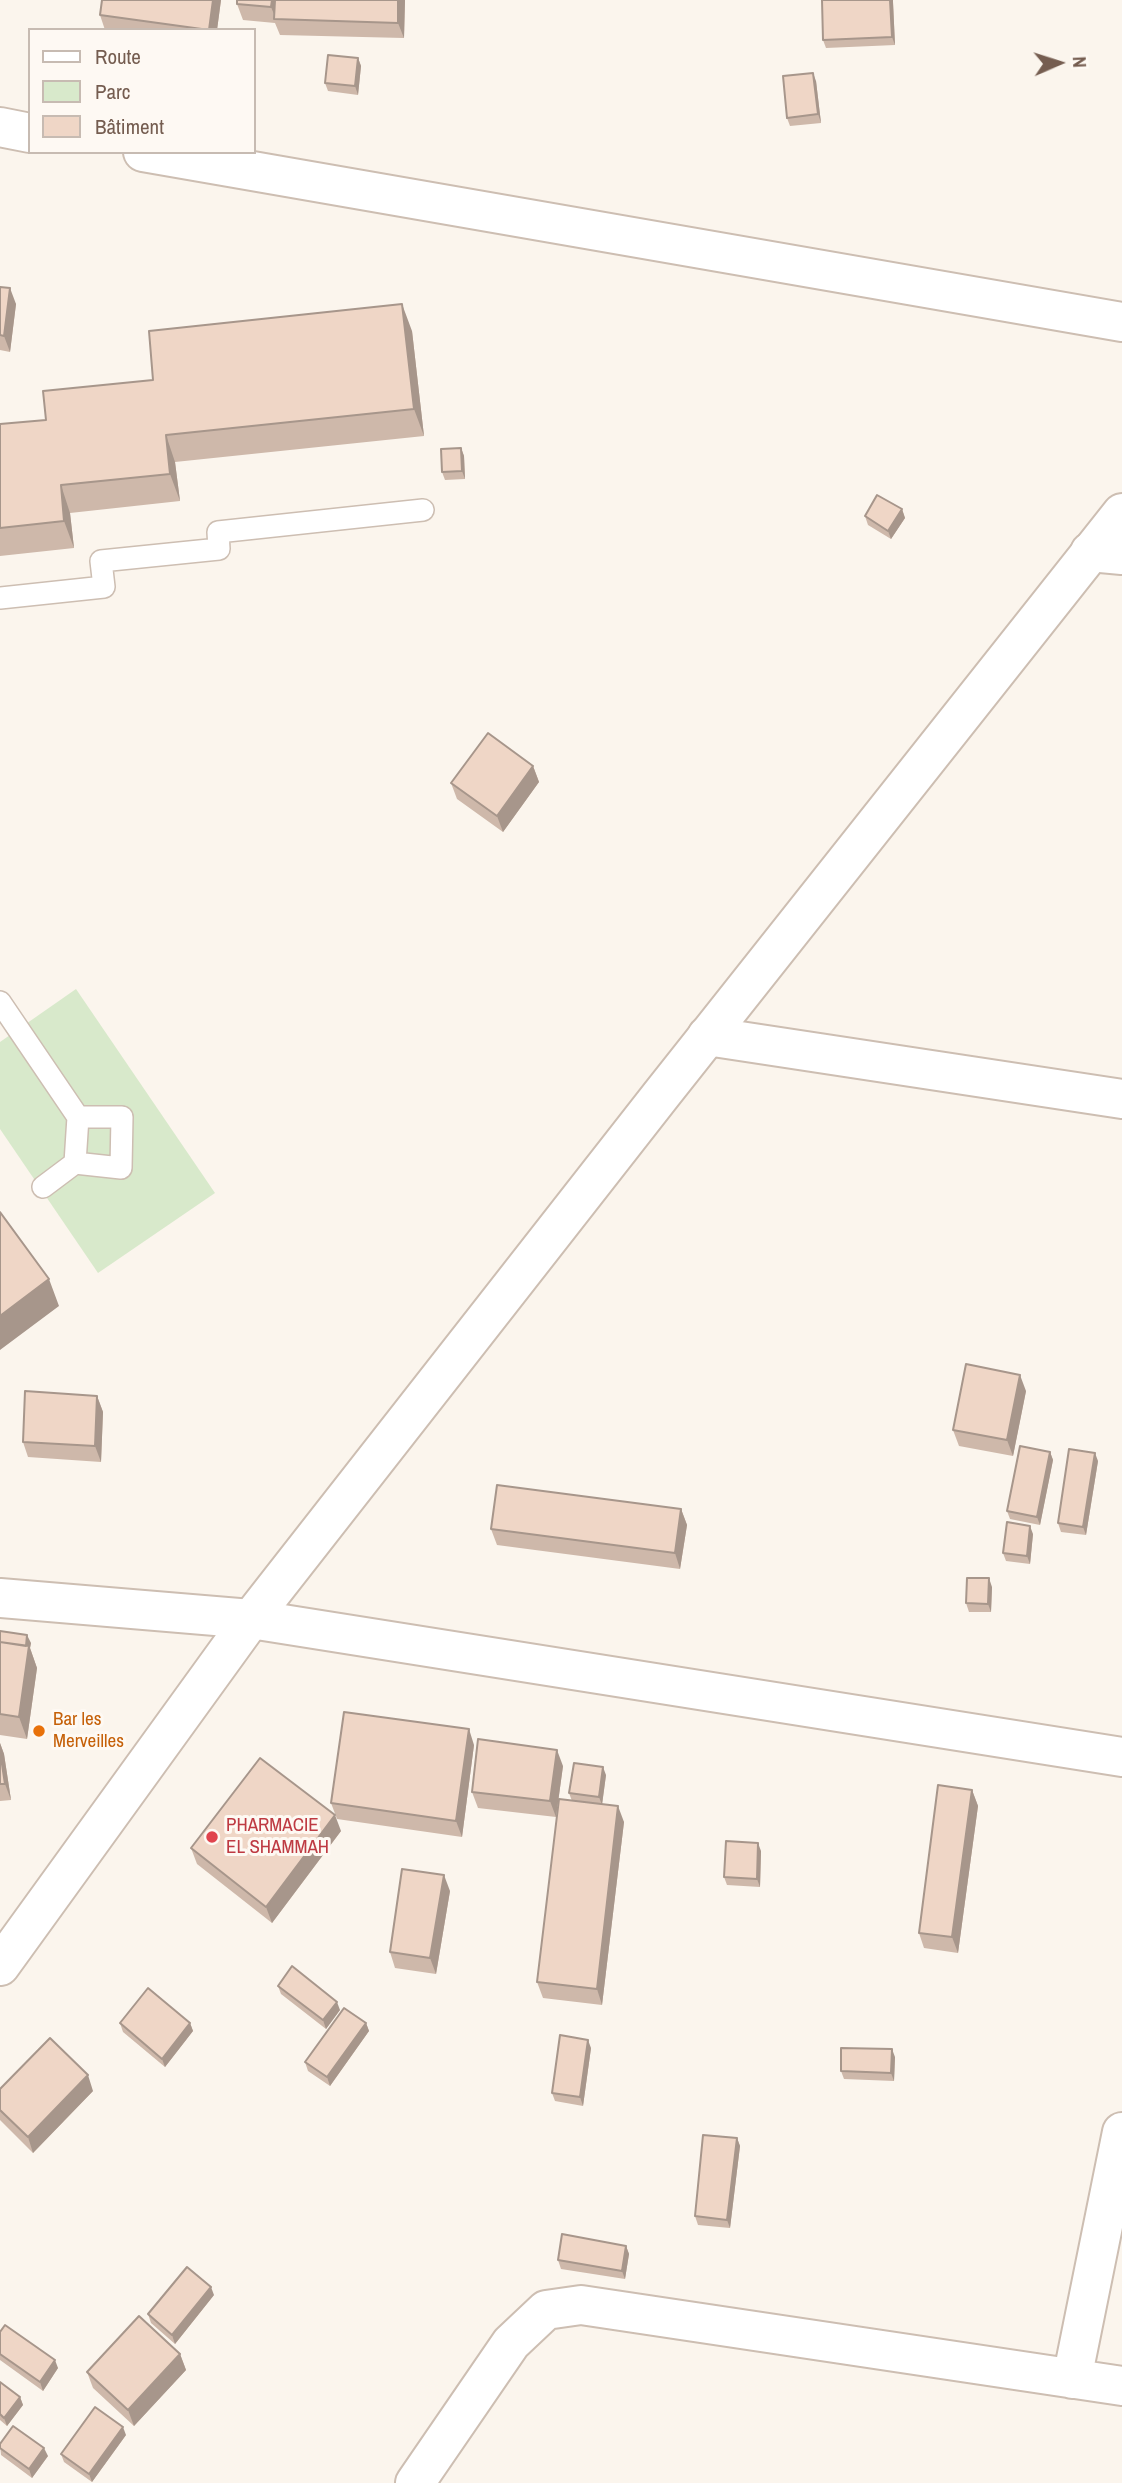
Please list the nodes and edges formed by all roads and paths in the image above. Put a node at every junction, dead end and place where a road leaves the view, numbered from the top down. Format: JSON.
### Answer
{"nodes":[{"id":1,"x":0,"y":127,"type":"edge"},
{"id":2,"x":28,"y":132,"type":"edge"},
{"id":3,"x":155,"y":154,"type":"edge"},
{"id":4,"x":1122,"y":322,"type":"edge"},
{"id":5,"x":423,"y":510,"type":"dead end"},
{"id":6,"x":1122,"y":513,"type":"edge"},
{"id":7,"x":1106,"y":554,"type":"edge"},
{"id":8,"x":0,"y":598,"type":"edge"},
{"id":9,"x":0,"y":1002,"type":"edge"},
{"id":10,"x":707,"y":1036,"type":"junction"},
{"id":11,"x":1122,"y":1099,"type":"edge"},
{"id":12,"x":78,"y":1117,"type":"junction"},
{"id":13,"x":75,"y":1163,"type":"junction"},
{"id":14,"x":43,"y":1187,"type":"dead end"},
{"id":15,"x":0,"y":1598,"type":"edge"},
{"id":16,"x":251,"y":1619,"type":"junction"},
{"id":17,"x":1122,"y":1757,"type":"edge"},
{"id":18,"x":0,"y":1966,"type":"edge"},
{"id":19,"x":1122,"y":2132,"type":"edge"},
{"id":20,"x":1072,"y":2379,"type":"junction"},
{"id":21,"x":1122,"y":2386,"type":"edge"},
{"id":22,"x":415,"y":2483,"type":"edge"}],
"edges":[{"from":1,"to":2,"type":"street"},
{"from":3,"to":4,"type":"street"},
{"from":5,"to":8,"type":"lane"},
{"from":6,"to":7,"type":"street"},
{"from":7,"to":10,"type":"street"},
{"from":9,"to":12,"type":"lane"},
{"from":10,"to":11,"type":"street"},
{"from":10,"to":16,"type":"street"},
{"from":12,"to":13,"type":"lane"},
{"from":12,"to":13,"type":"lane"},
{"from":13,"to":14,"type":"lane"},
{"from":15,"to":16,"type":"street"},
{"from":16,"to":17,"type":"street"},
{"from":16,"to":18,"type":"street"},
{"from":19,"to":20,"type":"street"},
{"from":20,"to":21,"type":"street"},
{"from":20,"to":22,"type":"street"}]}
